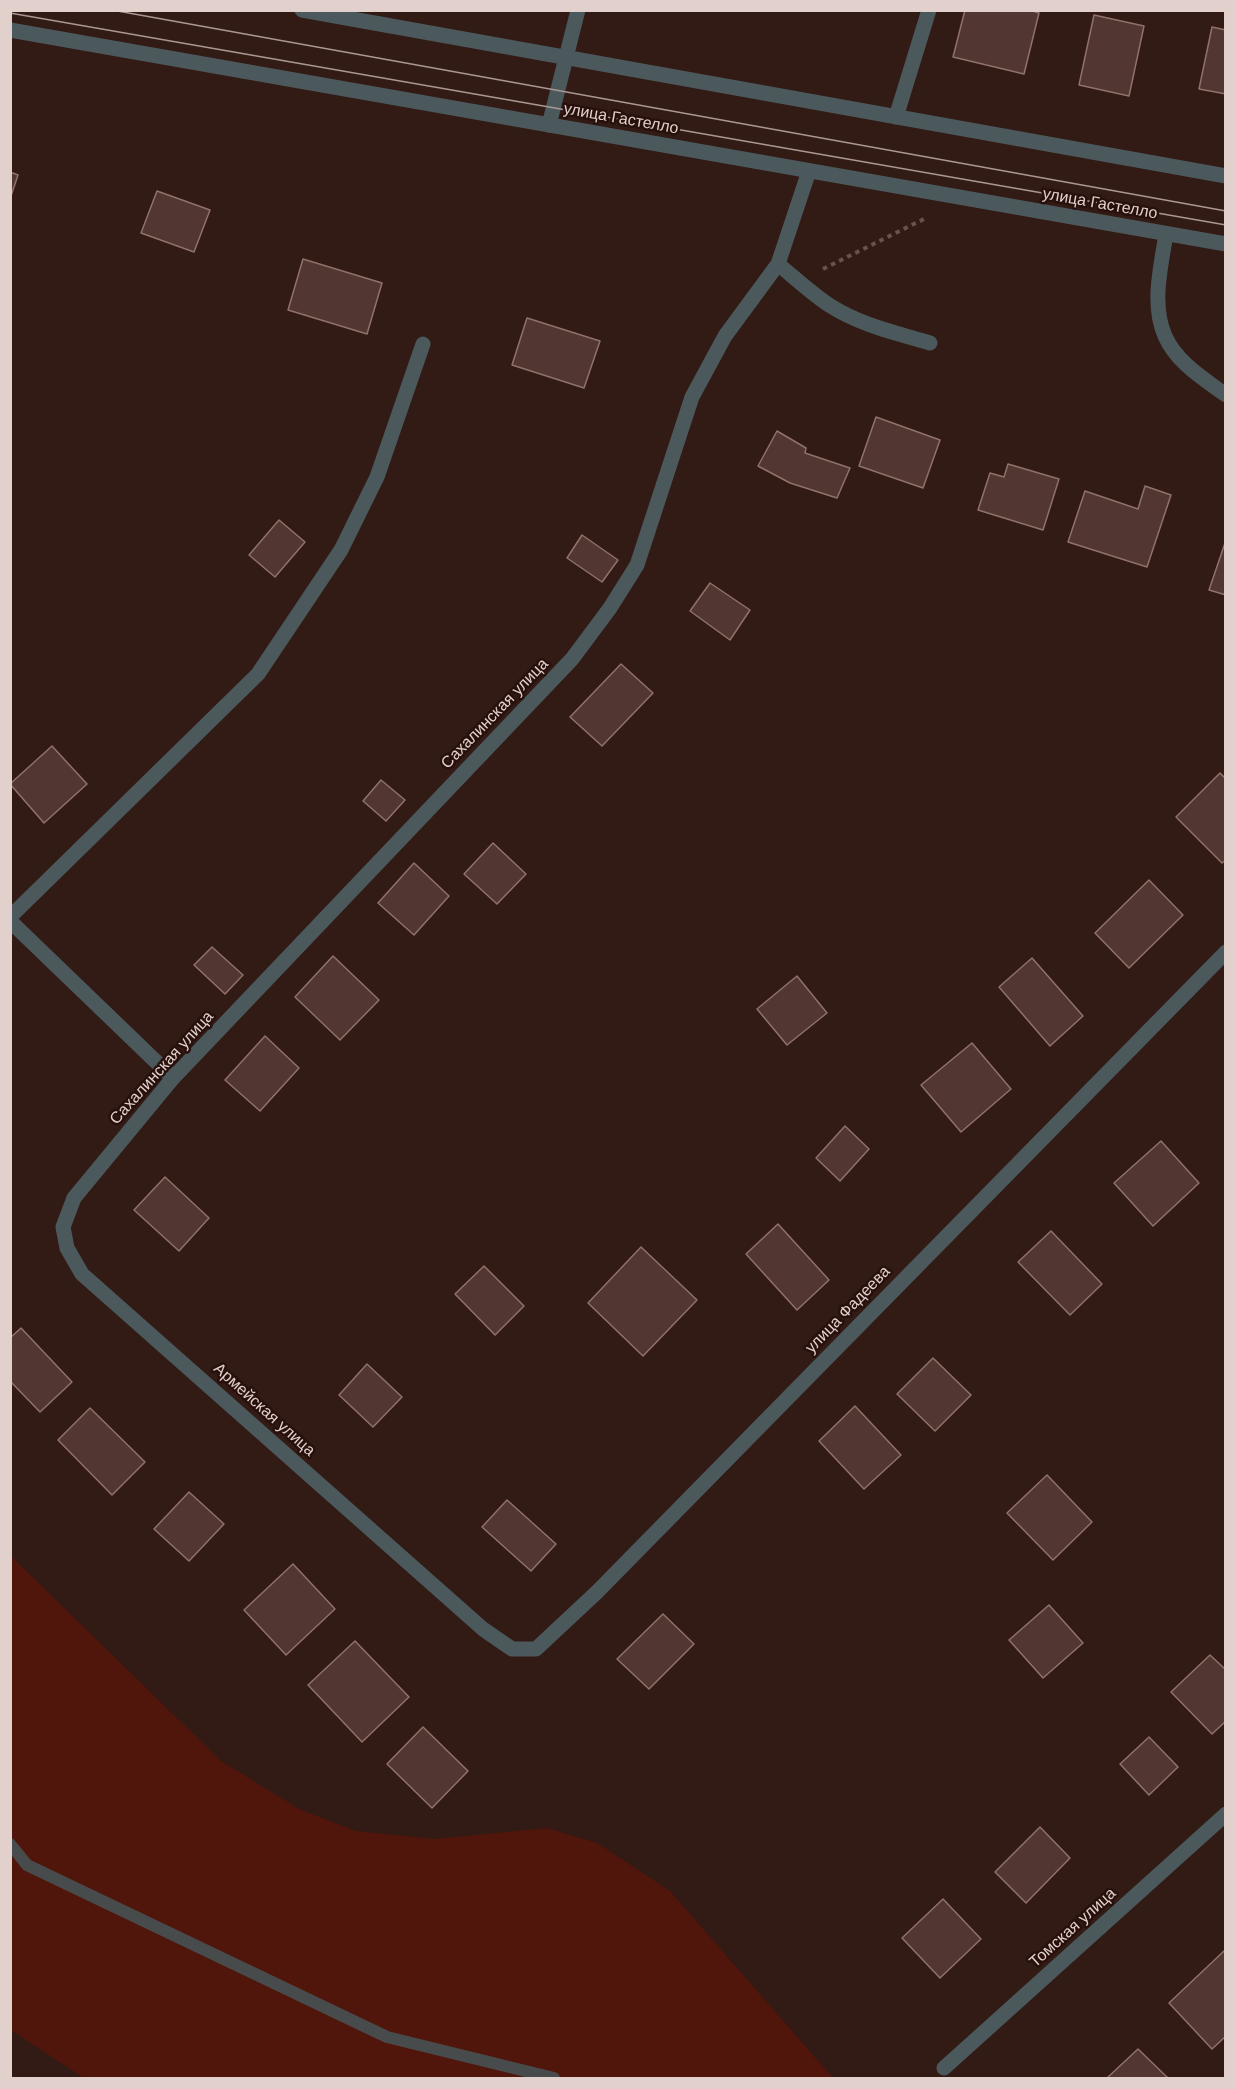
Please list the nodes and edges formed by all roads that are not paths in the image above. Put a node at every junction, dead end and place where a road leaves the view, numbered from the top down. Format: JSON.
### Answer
{"nodes":[{"id":1,"x":302,"y":10,"type":"edge"},
{"id":2,"x":578,"y":10,"type":"edge"},
{"id":3,"x":930,"y":10,"type":"edge"},
{"id":4,"x":10,"y":30,"type":"edge"},
{"id":5,"x":566,"y":58,"type":"junction"},
{"id":6,"x":896,"y":117,"type":"junction"},
{"id":7,"x":549,"y":125,"type":"junction"},
{"id":8,"x":809,"y":171,"type":"junction"},
{"id":9,"x":1226,"y":176,"type":"edge"},
{"id":10,"x":1166,"y":234,"type":"junction"},
{"id":11,"x":1226,"y":244,"type":"edge"},
{"id":12,"x":778,"y":264,"type":"junction"},
{"id":13,"x":930,"y":343,"type":"dead end"},
{"id":14,"x":423,"y":344,"type":"dead end"},
{"id":15,"x":1226,"y":395,"type":"edge"},
{"id":16,"x":10,"y":919,"type":"edge"},
{"id":17,"x":1226,"y":952,"type":"edge"},
{"id":18,"x":173,"y":1078,"type":"junction"},
{"id":19,"x":74,"y":1198,"type":"joint"},
{"id":20,"x":483,"y":1629,"type":"joint"},
{"id":21,"x":1226,"y":1814,"type":"edge"},
{"id":22,"x":944,"y":2068,"type":"dead end"}],
"edges":[{"from":1,"to":5,"type":"street"},
{"from":2,"to":5,"type":"street"},
{"from":3,"to":6,"type":"street"},
{"from":4,"to":7,"type":"street","name":"улица Гастелло"},
{"from":5,"to":6,"type":"street"},
{"from":5,"to":7,"type":"street"},
{"from":6,"to":9,"type":"street"},
{"from":7,"to":8,"type":"street","name":"улица Гастелло"},
{"from":8,"to":10,"type":"street","name":"улица Гастелло"},
{"from":8,"to":12,"type":"street","name":"Сахалинская улица"},
{"from":10,"to":11,"type":"street","name":"улица Гастелло"},
{"from":10,"to":15,"type":"street"},
{"from":12,"to":13,"type":"street"},
{"from":12,"to":18,"type":"street","name":"Сахалинская улица"},
{"from":14,"to":16,"type":"street"},
{"from":16,"to":18,"type":"street"},
{"from":17,"to":20,"type":"street","name":"улица Фадеева"},
{"from":18,"to":19,"type":"street","name":"Сахалинская улица"},
{"from":19,"to":20,"type":"street","name":"Армейская улица"},
{"from":21,"to":22,"type":"street","name":"Томская улица"}]}
